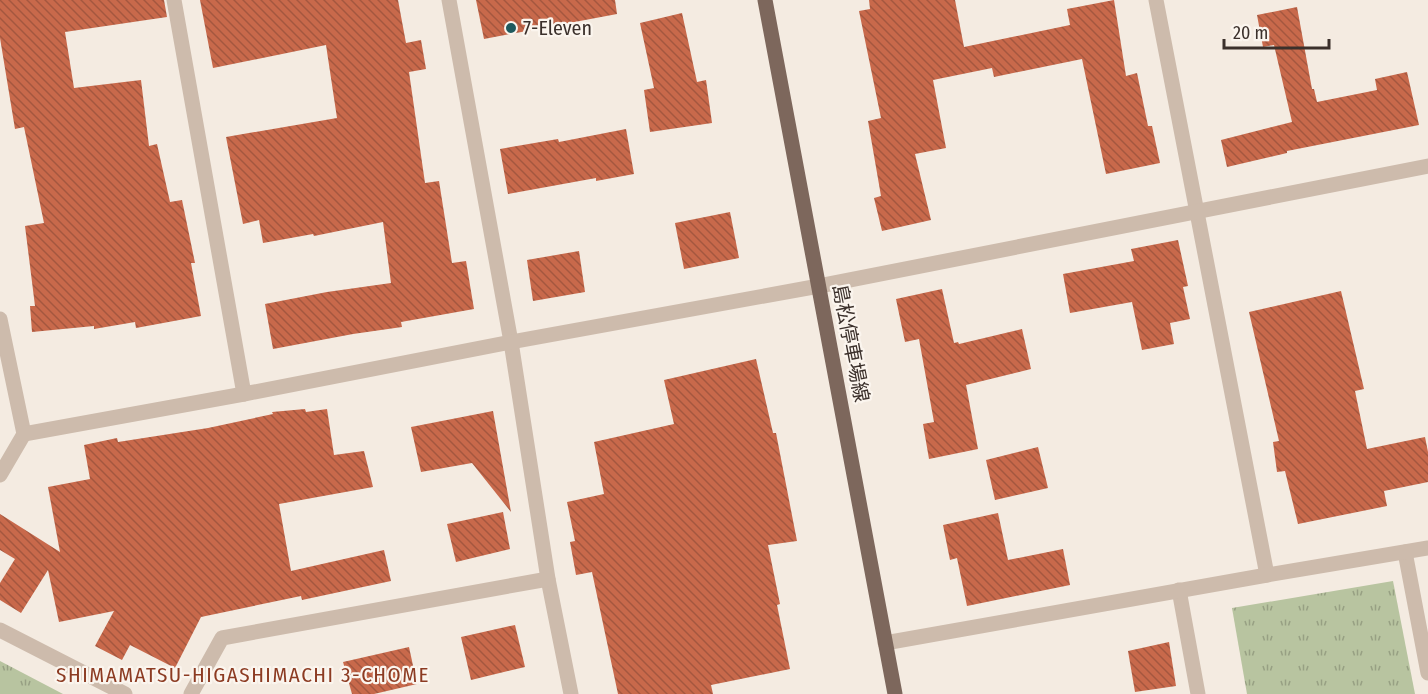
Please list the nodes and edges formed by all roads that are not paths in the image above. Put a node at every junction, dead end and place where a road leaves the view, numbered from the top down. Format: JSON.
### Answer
{"nodes":[{"id":1,"x":174,"y":0,"type":"edge"},
{"id":2,"x":449,"y":0,"type":"edge"},
{"id":3,"x":765,"y":0,"type":"edge"},
{"id":4,"x":1156,"y":0,"type":"edge"},
{"id":5,"x":1428,"y":166,"type":"edge"},
{"id":6,"x":1198,"y":211,"type":"junction"},
{"id":7,"x":819,"y":286,"type":"junction"},
{"id":8,"x":0,"y":319,"type":"edge"},
{"id":9,"x":511,"y":342,"type":"junction"},
{"id":10,"x":244,"y":394,"type":"junction"},
{"id":11,"x":24,"y":434,"type":"junction"},
{"id":12,"x":0,"y":475,"type":"edge"},
{"id":13,"x":1428,"y":548,"type":"edge"},
{"id":14,"x":1405,"y":552,"type":"junction"},
{"id":15,"x":1267,"y":574,"type":"junction"},
{"id":16,"x":548,"y":579,"type":"junction"},
{"id":17,"x":1179,"y":590,"type":"junction"},
{"id":18,"x":0,"y":630,"type":"edge"},
{"id":19,"x":885,"y":644,"type":"junction"},
{"id":20,"x":1428,"y":673,"type":"edge"},
{"id":21,"x":125,"y":694,"type":"edge"},
{"id":22,"x":191,"y":694,"type":"edge"},
{"id":23,"x":571,"y":694,"type":"edge"},
{"id":24,"x":895,"y":694,"type":"edge"},
{"id":25,"x":1198,"y":694,"type":"edge"}],
"edges":[{"from":1,"to":10,"type":"street"},
{"from":2,"to":9,"type":"street"},
{"from":3,"to":7,"type":"main road","name":"島松停車場線"},
{"from":4,"to":6,"type":"street"},
{"from":5,"to":6,"type":"street"},
{"from":6,"to":7,"type":"street"},
{"from":6,"to":15,"type":"street"},
{"from":7,"to":9,"type":"street"},
{"from":7,"to":19,"type":"main road","name":"島松停車場線"},
{"from":8,"to":11,"type":"street"},
{"from":9,"to":10,"type":"street"},
{"from":9,"to":16,"type":"street"},
{"from":10,"to":11,"type":"street"},
{"from":11,"to":12,"type":"street"},
{"from":13,"to":14,"type":"street"},
{"from":14,"to":15,"type":"street"},
{"from":14,"to":20,"type":"street"},
{"from":15,"to":17,"type":"street"},
{"from":16,"to":22,"type":"street"},
{"from":16,"to":23,"type":"street"},
{"from":17,"to":19,"type":"street"},
{"from":17,"to":25,"type":"street"},
{"from":18,"to":21,"type":"street"},
{"from":19,"to":24,"type":"main road","name":"島松停車場線"}]}
